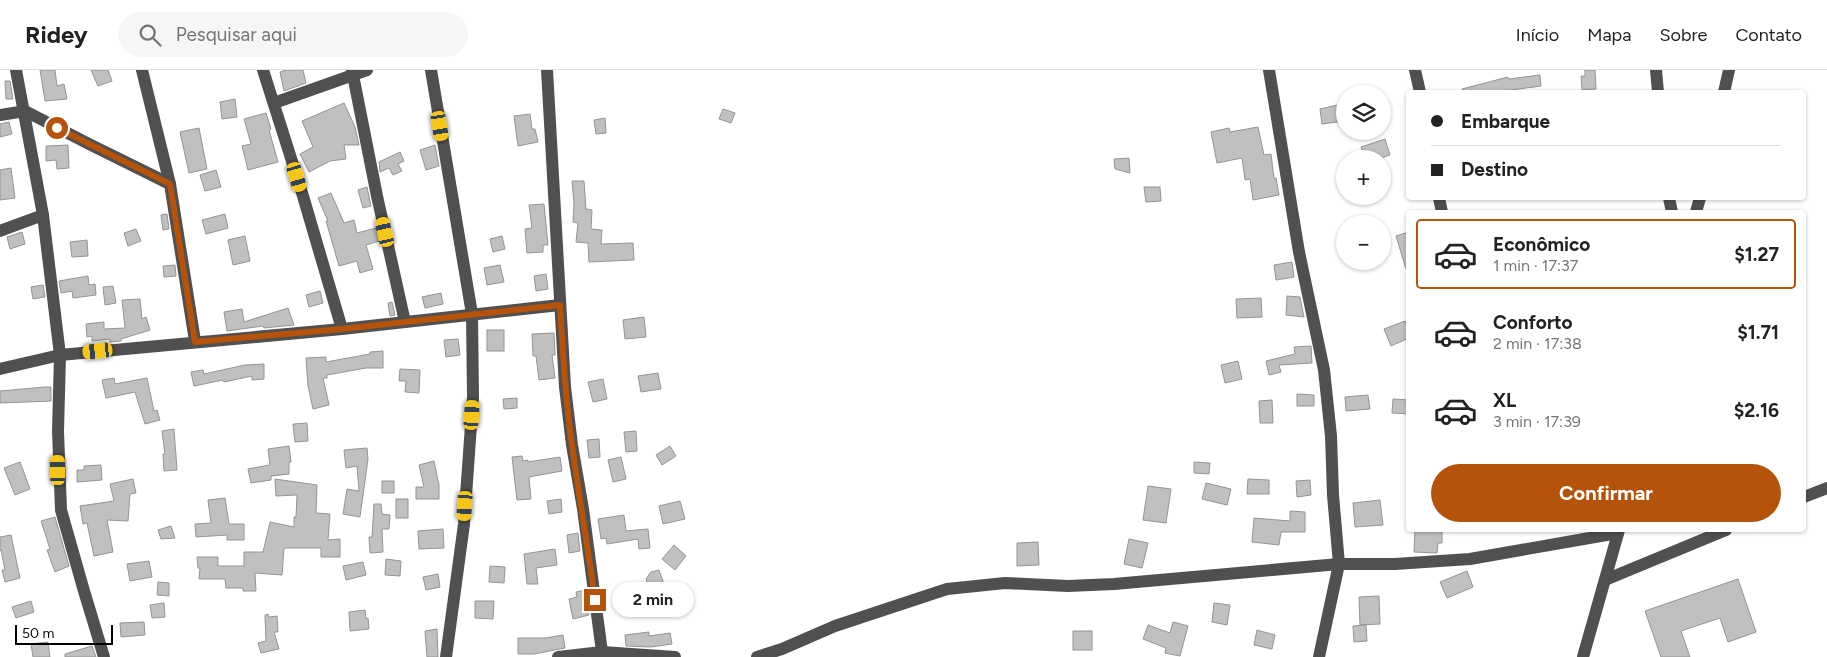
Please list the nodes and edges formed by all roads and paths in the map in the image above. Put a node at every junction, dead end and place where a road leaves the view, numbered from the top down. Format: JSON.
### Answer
{"nodes":[{"id":1,"x":16,"y":70,"type":"edge"},
{"id":2,"x":142,"y":70,"type":"edge"},
{"id":3,"x":263,"y":70,"type":"edge"},
{"id":4,"x":368,"y":70,"type":"edge"},
{"id":5,"x":431,"y":70,"type":"edge"},
{"id":6,"x":547,"y":70,"type":"edge"},
{"id":7,"x":1269,"y":70,"type":"edge"},
{"id":8,"x":1415,"y":70,"type":"edge"},
{"id":9,"x":1656,"y":70,"type":"edge"},
{"id":10,"x":1729,"y":70,"type":"edge"},
{"id":11,"x":352,"y":72,"type":"edge"},
{"id":12,"x":1420,"y":90,"type":"edge"},
{"id":13,"x":1658,"y":90,"type":"edge"},
{"id":14,"x":1724,"y":90,"type":"edge"},
{"id":15,"x":274,"y":102,"type":"junction"},
{"id":16,"x":25,"y":111,"type":"junction"},
{"id":17,"x":0,"y":115,"type":"edge"},
{"id":18,"x":170,"y":184,"type":"junction"},
{"id":19,"x":43,"y":215,"type":"junction"},
{"id":20,"x":0,"y":231,"type":"edge"},
{"id":21,"x":560,"y":305,"type":"junction"},
{"id":22,"x":472,"y":314,"type":"junction"},
{"id":23,"x":405,"y":322,"type":"junction"},
{"id":24,"x":342,"y":329,"type":"junction"},
{"id":25,"x":195,"y":342,"type":"junction"},
{"id":26,"x":60,"y":355,"type":"junction"},
{"id":27,"x":0,"y":369,"type":"edge"},
{"id":28,"x":1827,"y":488,"type":"edge"},
{"id":29,"x":1806,"y":496,"type":"edge"},
{"id":30,"x":1619,"y":532,"type":"edge"},
{"id":31,"x":1721,"y":532,"type":"edge"},
{"id":32,"x":1339,"y":564,"type":"junction"},
{"id":33,"x":1605,"y":580,"type":"junction"},
{"id":34,"x":602,"y":652,"type":"junction"},
{"id":35,"x":104,"y":657,"type":"edge"},
{"id":36,"x":446,"y":657,"type":"edge"},
{"id":37,"x":558,"y":657,"type":"edge"},
{"id":38,"x":675,"y":657,"type":"edge"},
{"id":39,"x":757,"y":657,"type":"edge"},
{"id":40,"x":1319,"y":657,"type":"edge"},
{"id":41,"x":1583,"y":657,"type":"edge"}],
"edges":[{"from":1,"to":16,"type":"street"},
{"from":2,"to":18,"type":"street"},
{"from":3,"to":15,"type":"street"},
{"from":4,"to":11,"type":"street"},
{"from":5,"to":22,"type":"street"},
{"from":6,"to":21,"type":"street"},
{"from":7,"to":32,"type":"street"},
{"from":8,"to":12,"type":"street"},
{"from":9,"to":13,"type":"street"},
{"from":10,"to":14,"type":"street"},
{"from":11,"to":15,"type":"street"},
{"from":11,"to":23,"type":"street"},
{"from":15,"to":24,"type":"street"},
{"from":16,"to":17,"type":"street"},
{"from":16,"to":18,"type":"street"},
{"from":16,"to":19,"type":"street"},
{"from":18,"to":25,"type":"street"},
{"from":19,"to":20,"type":"street"},
{"from":19,"to":26,"type":"street"},
{"from":21,"to":22,"type":"street"},
{"from":21,"to":34,"type":"street"},
{"from":22,"to":23,"type":"street"},
{"from":22,"to":36,"type":"street"},
{"from":23,"to":24,"type":"street"},
{"from":24,"to":25,"type":"street"},
{"from":25,"to":26,"type":"street"},
{"from":26,"to":27,"type":"street"},
{"from":26,"to":35,"type":"street"},
{"from":28,"to":29,"type":"street"},
{"from":30,"to":32,"type":"street"},
{"from":30,"to":33,"type":"street"},
{"from":31,"to":33,"type":"street"},
{"from":32,"to":39,"type":"street"},
{"from":32,"to":40,"type":"street"},
{"from":33,"to":41,"type":"street"},
{"from":34,"to":37,"type":"street"},
{"from":34,"to":38,"type":"street"}]}
